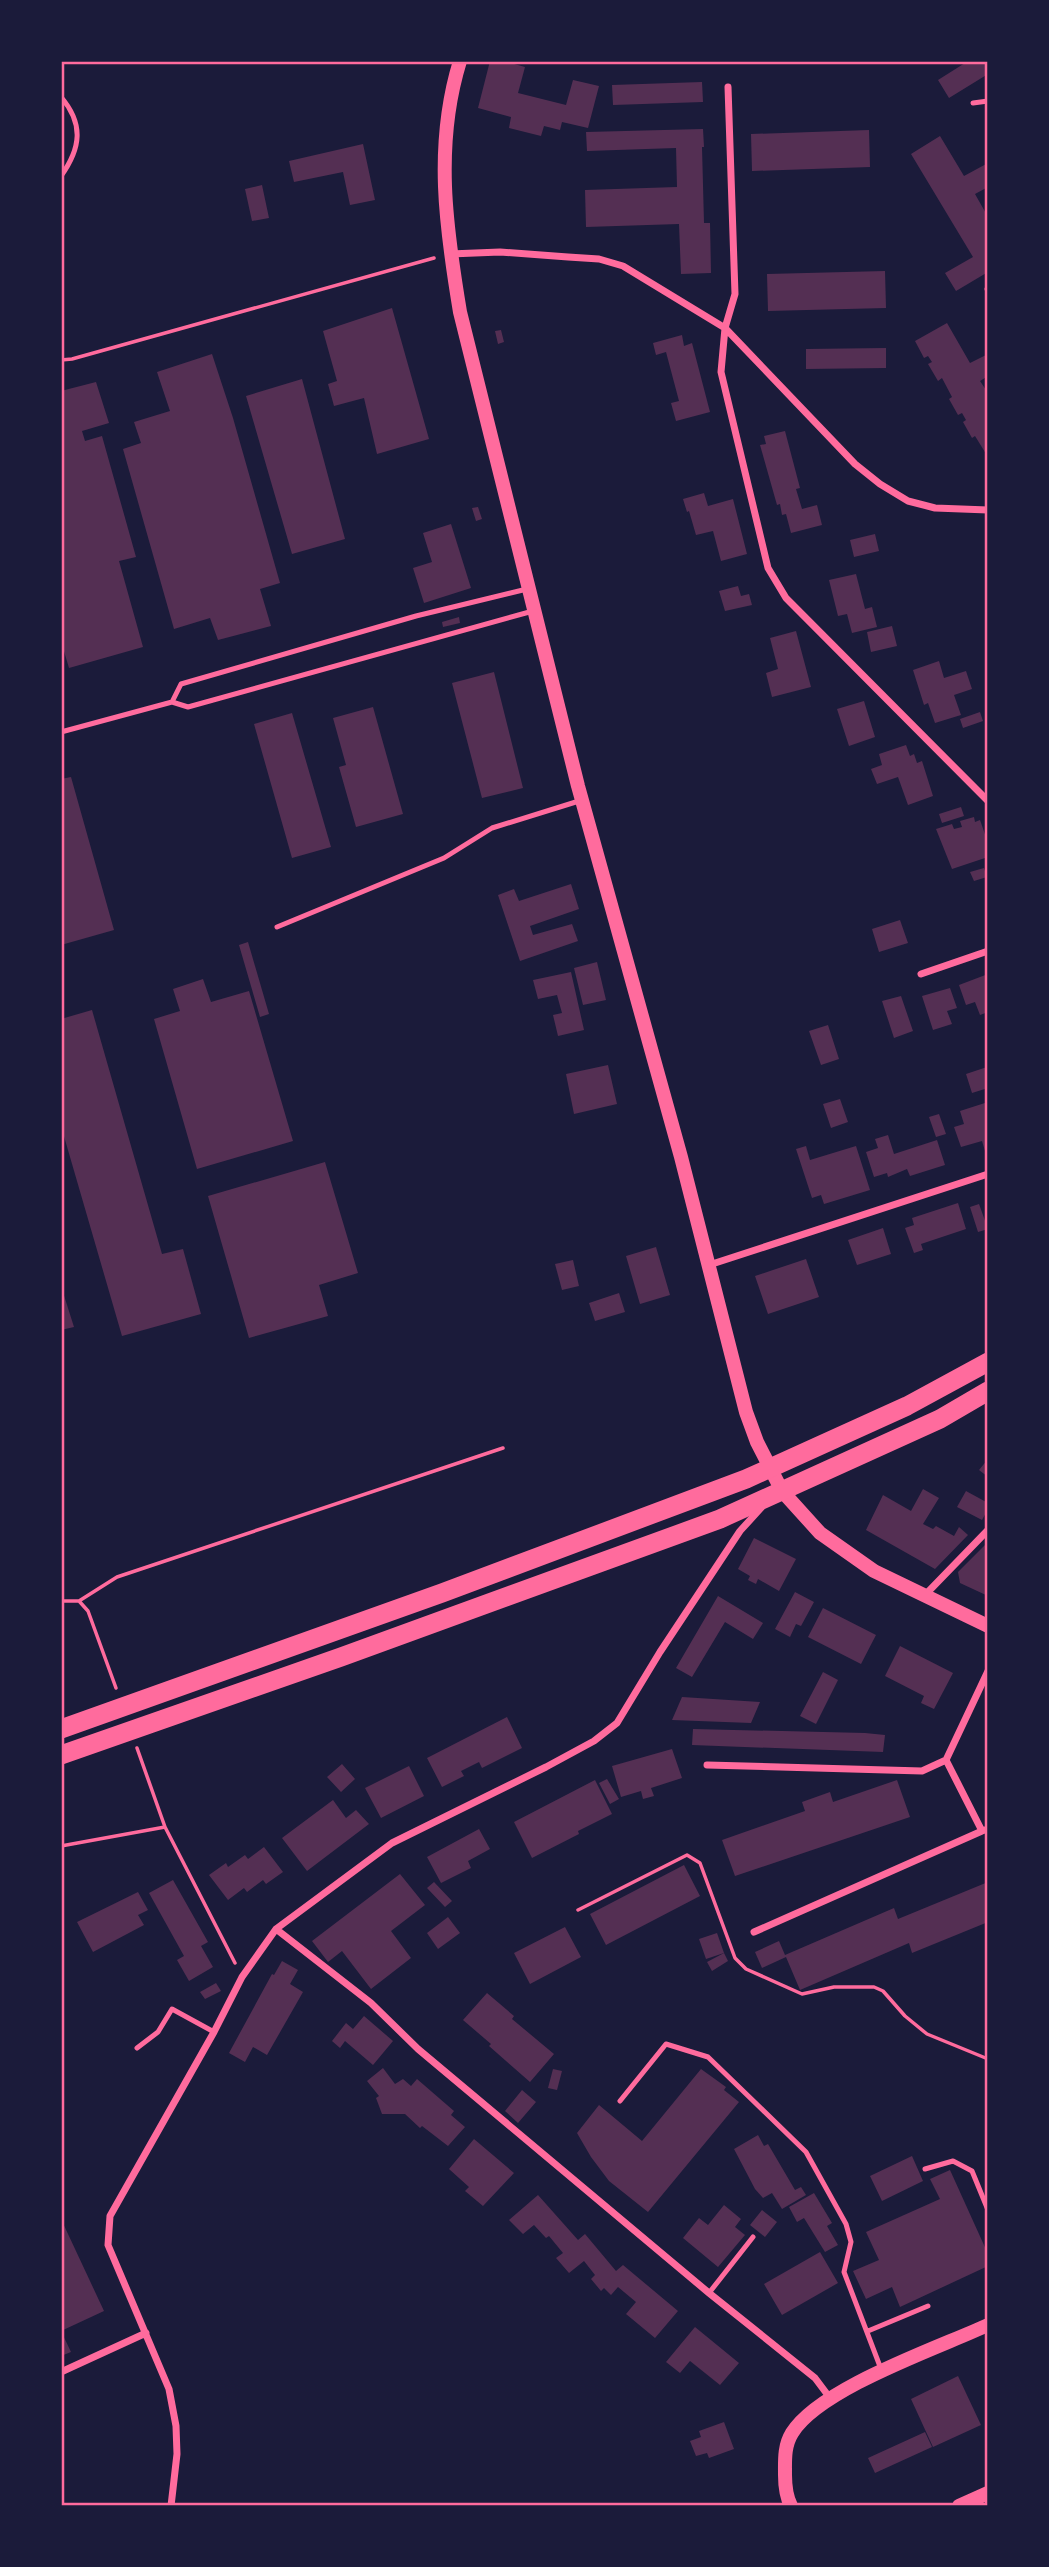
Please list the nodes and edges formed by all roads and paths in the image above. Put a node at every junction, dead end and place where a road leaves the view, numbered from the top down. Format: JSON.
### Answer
{"nodes":[{"id":1,"x":460,"y":61,"type":"edge"},
{"id":2,"x":727,"y":87,"type":"dead end"},
{"id":3,"x":61,"y":97,"type":"edge"},
{"id":4,"x":988,"y":101,"type":"edge"},
{"id":5,"x":973,"y":103,"type":"dead end"},
{"id":6,"x":61,"y":176,"type":"edge"},
{"id":7,"x":449,"y":254,"type":"junction"},
{"id":8,"x":725,"y":328,"type":"junction"},
{"id":9,"x":61,"y":360,"type":"edge"},
{"id":10,"x":988,"y":510,"type":"edge"},
{"id":11,"x":527,"y":589,"type":"junction"},
{"id":12,"x":533,"y":611,"type":"junction"},
{"id":13,"x":172,"y":702,"type":"junction"},
{"id":14,"x":61,"y":732,"type":"edge"},
{"id":15,"x":582,"y":800,"type":"junction"},
{"id":16,"x":988,"y":801,"type":"edge"},
{"id":17,"x":277,"y":927,"type":"dead end"},
{"id":18,"x":988,"y":951,"type":"edge"},
{"id":19,"x":921,"y":974,"type":"dead end"},
{"id":20,"x":988,"y":1174,"type":"edge"},
{"id":21,"x":709,"y":1265,"type":"junction"},
{"id":22,"x":988,"y":1363,"type":"edge"},
{"id":23,"x":988,"y":1391,"type":"edge"},
{"id":24,"x":503,"y":1448,"type":"dead end"},
{"id":25,"x":782,"y":1491,"type":"junction"},
{"id":26,"x":988,"y":1530,"type":"edge"},
{"id":27,"x":924,"y":1596,"type":"junction"},
{"id":28,"x":61,"y":1601,"type":"edge"},
{"id":29,"x":79,"y":1601,"type":"junction"},
{"id":30,"x":88,"y":1611,"type":"dead end"},
{"id":31,"x":988,"y":1626,"type":"edge"},
{"id":32,"x":986,"y":1676,"type":"edge"},
{"id":33,"x":61,"y":1728,"type":"edge"},
{"id":34,"x":61,"y":1755,"type":"edge"},
{"id":35,"x":946,"y":1760,"type":"junction"},
{"id":36,"x":707,"y":1765,"type":"dead end"},
{"id":37,"x":158,"y":1808,"type":"dead end"},
{"id":38,"x":164,"y":1827,"type":"junction"},
{"id":39,"x":985,"y":1830,"type":"edge"},
{"id":40,"x":61,"y":1846,"type":"edge"},
{"id":41,"x":578,"y":1910,"type":"dead end"},
{"id":42,"x":276,"y":1929,"type":"junction"},
{"id":43,"x":754,"y":1932,"type":"dead end"},
{"id":44,"x":242,"y":1977,"type":"junction"},
{"id":45,"x":214,"y":2032,"type":"junction"},
{"id":46,"x":137,"y":2048,"type":"dead end"},
{"id":47,"x":988,"y":2059,"type":"edge"},
{"id":48,"x":620,"y":2101,"type":"dead end"},
{"id":49,"x":925,"y":2169,"type":"dead end"},
{"id":50,"x":988,"y":2210,"type":"edge"},
{"id":51,"x":753,"y":2237,"type":"dead end"},
{"id":52,"x":709,"y":2293,"type":"junction"},
{"id":53,"x":928,"y":2306,"type":"dead end"},
{"id":54,"x":988,"y":2325,"type":"edge"},
{"id":55,"x":868,"y":2332,"type":"junction"},
{"id":56,"x":146,"y":2333,"type":"junction"},
{"id":57,"x":61,"y":2372,"type":"edge"},
{"id":58,"x":883,"y":2372,"type":"junction"},
{"id":59,"x":830,"y":2398,"type":"junction"},
{"id":60,"x":988,"y":2493,"type":"edge"},
{"id":61,"x":171,"y":2506,"type":"edge"},
{"id":62,"x":791,"y":2506,"type":"edge"},
{"id":63,"x":959,"y":2506,"type":"edge"}],
"edges":[{"from":1,"to":7,"type":"main road"},
{"from":2,"to":8,"type":"street"},
{"from":3,"to":6,"type":"lane"},
{"from":4,"to":5,"type":"lane"},
{"from":7,"to":8,"type":"street"},
{"from":7,"to":9,"type":"path"},
{"from":7,"to":11,"type":"main road"},
{"from":8,"to":10,"type":"street"},
{"from":8,"to":16,"type":"street"},
{"from":11,"to":12,"type":"main road"},
{"from":11,"to":13,"type":"lane"},
{"from":12,"to":13,"type":"lane"},
{"from":12,"to":15,"type":"main road"},
{"from":13,"to":14,"type":"lane"},
{"from":15,"to":17,"type":"lane"},
{"from":15,"to":21,"type":"main road"},
{"from":18,"to":19,"type":"street"},
{"from":20,"to":21,"type":"street"},
{"from":21,"to":25,"type":"main road"},
{"from":22,"to":33,"type":"highway"},
{"from":23,"to":34,"type":"highway"},
{"from":24,"to":29,"type":"path"},
{"from":25,"to":27,"type":"main road"},
{"from":25,"to":42,"type":"street"},
{"from":26,"to":27,"type":"street"},
{"from":27,"to":31,"type":"main road"},
{"from":28,"to":29,"type":"path"},
{"from":29,"to":30,"type":"path"},
{"from":32,"to":35,"type":"street"},
{"from":35,"to":36,"type":"street"},
{"from":35,"to":39,"type":"street"},
{"from":37,"to":38,"type":"path"},
{"from":38,"to":40,"type":"path"},
{"from":38,"to":44,"type":"path"},
{"from":39,"to":43,"type":"street"},
{"from":41,"to":47,"type":"path"},
{"from":42,"to":44,"type":"street"},
{"from":42,"to":52,"type":"street"},
{"from":44,"to":45,"type":"street"},
{"from":45,"to":46,"type":"lane"},
{"from":45,"to":56,"type":"street"},
{"from":48,"to":55,"type":"lane"},
{"from":49,"to":50,"type":"lane"},
{"from":51,"to":52,"type":"lane"},
{"from":52,"to":59,"type":"street"},
{"from":53,"to":55,"type":"lane"},
{"from":54,"to":58,"type":"main road"},
{"from":55,"to":58,"type":"lane"},
{"from":56,"to":57,"type":"street"},
{"from":56,"to":61,"type":"street"},
{"from":58,"to":59,"type":"main road"},
{"from":59,"to":62,"type":"main road"},
{"from":60,"to":63,"type":"main road"}]}
